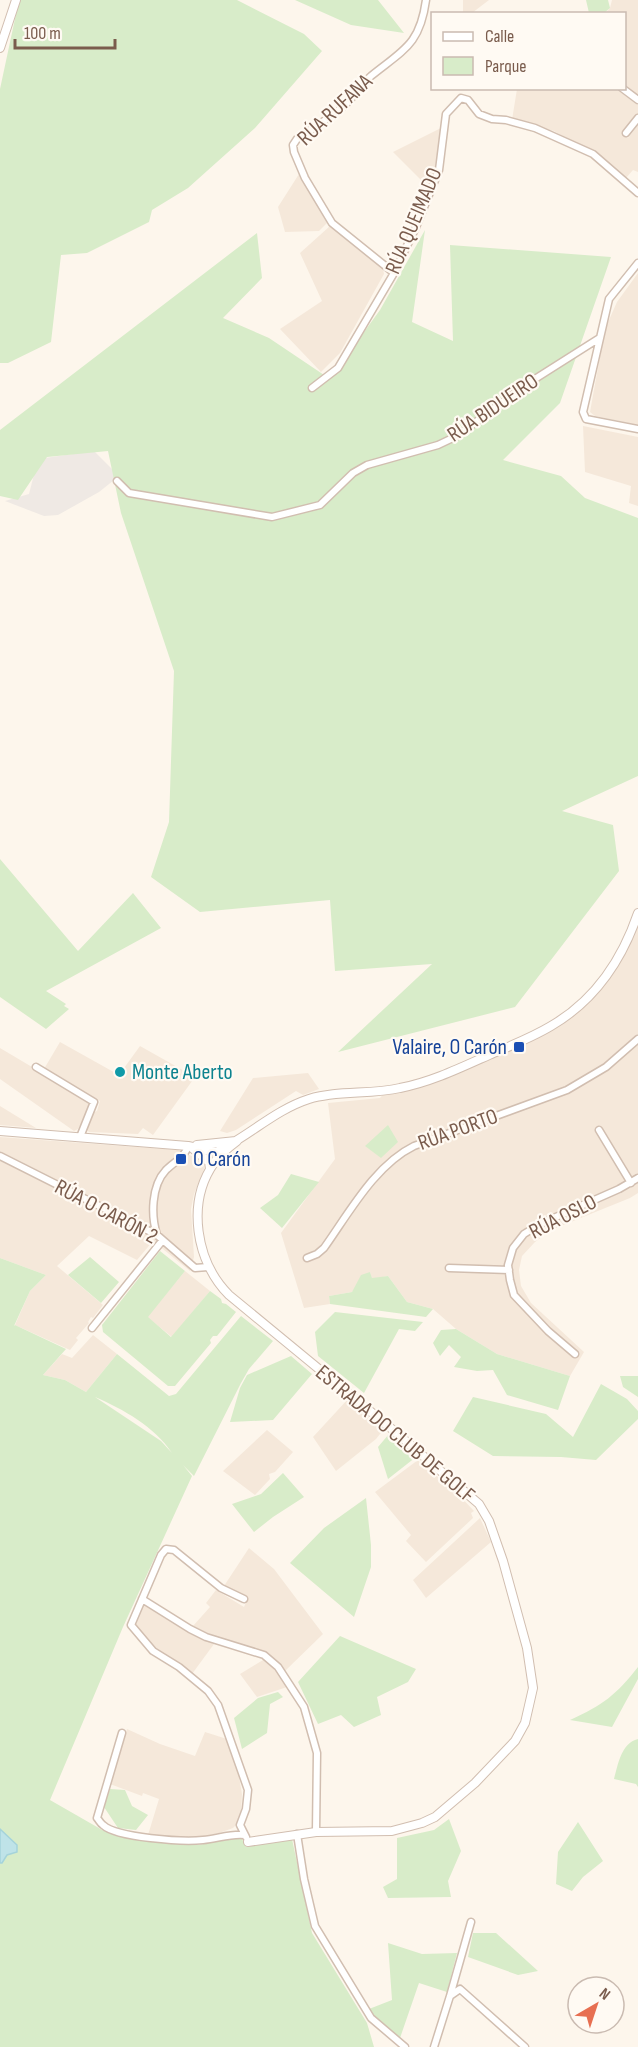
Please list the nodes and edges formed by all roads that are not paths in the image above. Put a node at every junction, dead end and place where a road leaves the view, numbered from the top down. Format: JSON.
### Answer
{"nodes":[{"id":1,"x":16,"y":0,"type":"edge"},
{"id":2,"x":426,"y":0,"type":"edge"},
{"id":3,"x":0,"y":48,"type":"edge"},
{"id":4,"x":625,"y":90,"type":"edge"},
{"id":5,"x":638,"y":100,"type":"edge"},
{"id":6,"x":638,"y":118,"type":"edge"},
{"id":7,"x":626,"y":132,"type":"dead end"},
{"id":8,"x":638,"y":193,"type":"edge"},
{"id":9,"x":638,"y":263,"type":"edge"},
{"id":10,"x":394,"y":273,"type":"junction"},
{"id":11,"x":598,"y":339,"type":"junction"},
{"id":12,"x":312,"y":388,"type":"dead end"},
{"id":13,"x":638,"y":429,"type":"edge"},
{"id":14,"x":117,"y":481,"type":"dead end"},
{"id":15,"x":638,"y":914,"type":"edge"},
{"id":16,"x":638,"y":1039,"type":"edge"},
{"id":17,"x":36,"y":1067,"type":"dead end"},
{"id":18,"x":599,"y":1130,"type":"dead end"},
{"id":19,"x":0,"y":1131,"type":"edge"},
{"id":20,"x":80,"y":1137,"type":"junction"},
{"id":21,"x":237,"y":1141,"type":"junction"},
{"id":22,"x":209,"y":1144,"type":"junction"},
{"id":23,"x":188,"y":1146,"type":"junction"},
{"id":24,"x":220,"y":1153,"type":"junction"},
{"id":25,"x":0,"y":1156,"type":"edge"},
{"id":26,"x":210,"y":1169,"type":"junction"},
{"id":27,"x":638,"y":1178,"type":"edge"},
{"id":28,"x":631,"y":1183,"type":"junction"},
{"id":29,"x":159,"y":1238,"type":"junction"},
{"id":30,"x":307,"y":1258,"type":"dead end"},
{"id":31,"x":208,"y":1267,"type":"junction"},
{"id":32,"x":449,"y":1268,"type":"dead end"},
{"id":33,"x":509,"y":1270,"type":"junction"},
{"id":34,"x":92,"y":1328,"type":"dead end"},
{"id":35,"x":575,"y":1354,"type":"dead end"},
{"id":36,"x":142,"y":1599,"type":"junction"},
{"id":37,"x":244,"y":1599,"type":"dead end"},
{"id":38,"x":122,"y":1733,"type":"dead end"},
{"id":39,"x":316,"y":1832,"type":"junction"},
{"id":40,"x":297,"y":1834,"type":"junction"},
{"id":41,"x":246,"y":1838,"type":"junction"},
{"id":42,"x":471,"y":1922,"type":"dead end"},
{"id":43,"x":450,"y":1996,"type":"junction"},
{"id":44,"x":405,"y":2047,"type":"edge"},
{"id":45,"x":434,"y":2047,"type":"edge"},
{"id":46,"x":525,"y":2047,"type":"edge"}],
"edges":[{"from":1,"to":3,"type":"street"},
{"from":2,"to":10,"type":"street","name":"RÚA RUFANA"},
{"from":4,"to":5,"type":"street"},
{"from":6,"to":7,"type":"street"},
{"from":8,"to":10,"type":"street","name":"RÚA QUEIMADO"},
{"from":9,"to":11,"type":"street"},
{"from":10,"to":12,"type":"street","name":"RÚA QUEIMADO"},
{"from":11,"to":13,"type":"street"},
{"from":11,"to":14,"type":"street","name":"RÚA BIDUEIRO"},
{"from":15,"to":21,"type":"street","name":"ESTRADA DO CLUB DE GOLF"},
{"from":16,"to":30,"type":"street","name":"RÚA PORTO"},
{"from":17,"to":20,"type":"street"},
{"from":18,"to":28,"type":"street"},
{"from":19,"to":20,"type":"street"},
{"from":20,"to":23,"type":"street"},
{"from":21,"to":22,"type":"street"},
{"from":21,"to":24,"type":"street","name":"ESTRADA DO CLUB DE GOLF"},
{"from":22,"to":23,"type":"street"},
{"from":22,"to":24,"type":"street"},
{"from":23,"to":24,"type":"street"},
{"from":23,"to":26,"type":"street"},
{"from":23,"to":29,"type":"street"},
{"from":24,"to":26,"type":"street","name":"ESTRADA DO CLUB DE GOLF"},
{"from":25,"to":29,"type":"street","name":"RÚA O CARÓN 2"},
{"from":26,"to":31,"type":"street","name":"ESTRADA DO CLUB DE GOLF"},
{"from":27,"to":28,"type":"street","name":"RÚA OSLO"},
{"from":28,"to":33,"type":"street","name":"RÚA OSLO"},
{"from":29,"to":31,"type":"street","name":"RÚA O CARÓN 2"},
{"from":29,"to":34,"type":"street"},
{"from":31,"to":39,"type":"street","name":"ESTRADA DO CLUB DE GOLF"},
{"from":32,"to":33,"type":"street"},
{"from":33,"to":35,"type":"street"},
{"from":36,"to":37,"type":"street"},
{"from":36,"to":39,"type":"street"},
{"from":36,"to":41,"type":"street"},
{"from":38,"to":41,"type":"street","name":"ESTRADA DO CLUB DE GOLF"},
{"from":39,"to":40,"type":"street","name":"ESTRADA DO CLUB DE GOLF"},
{"from":40,"to":41,"type":"street","name":"ESTRADA DO CLUB DE GOLF"},
{"from":40,"to":44,"type":"street"},
{"from":42,"to":43,"type":"street"},
{"from":43,"to":45,"type":"street"},
{"from":43,"to":46,"type":"street"}]}
